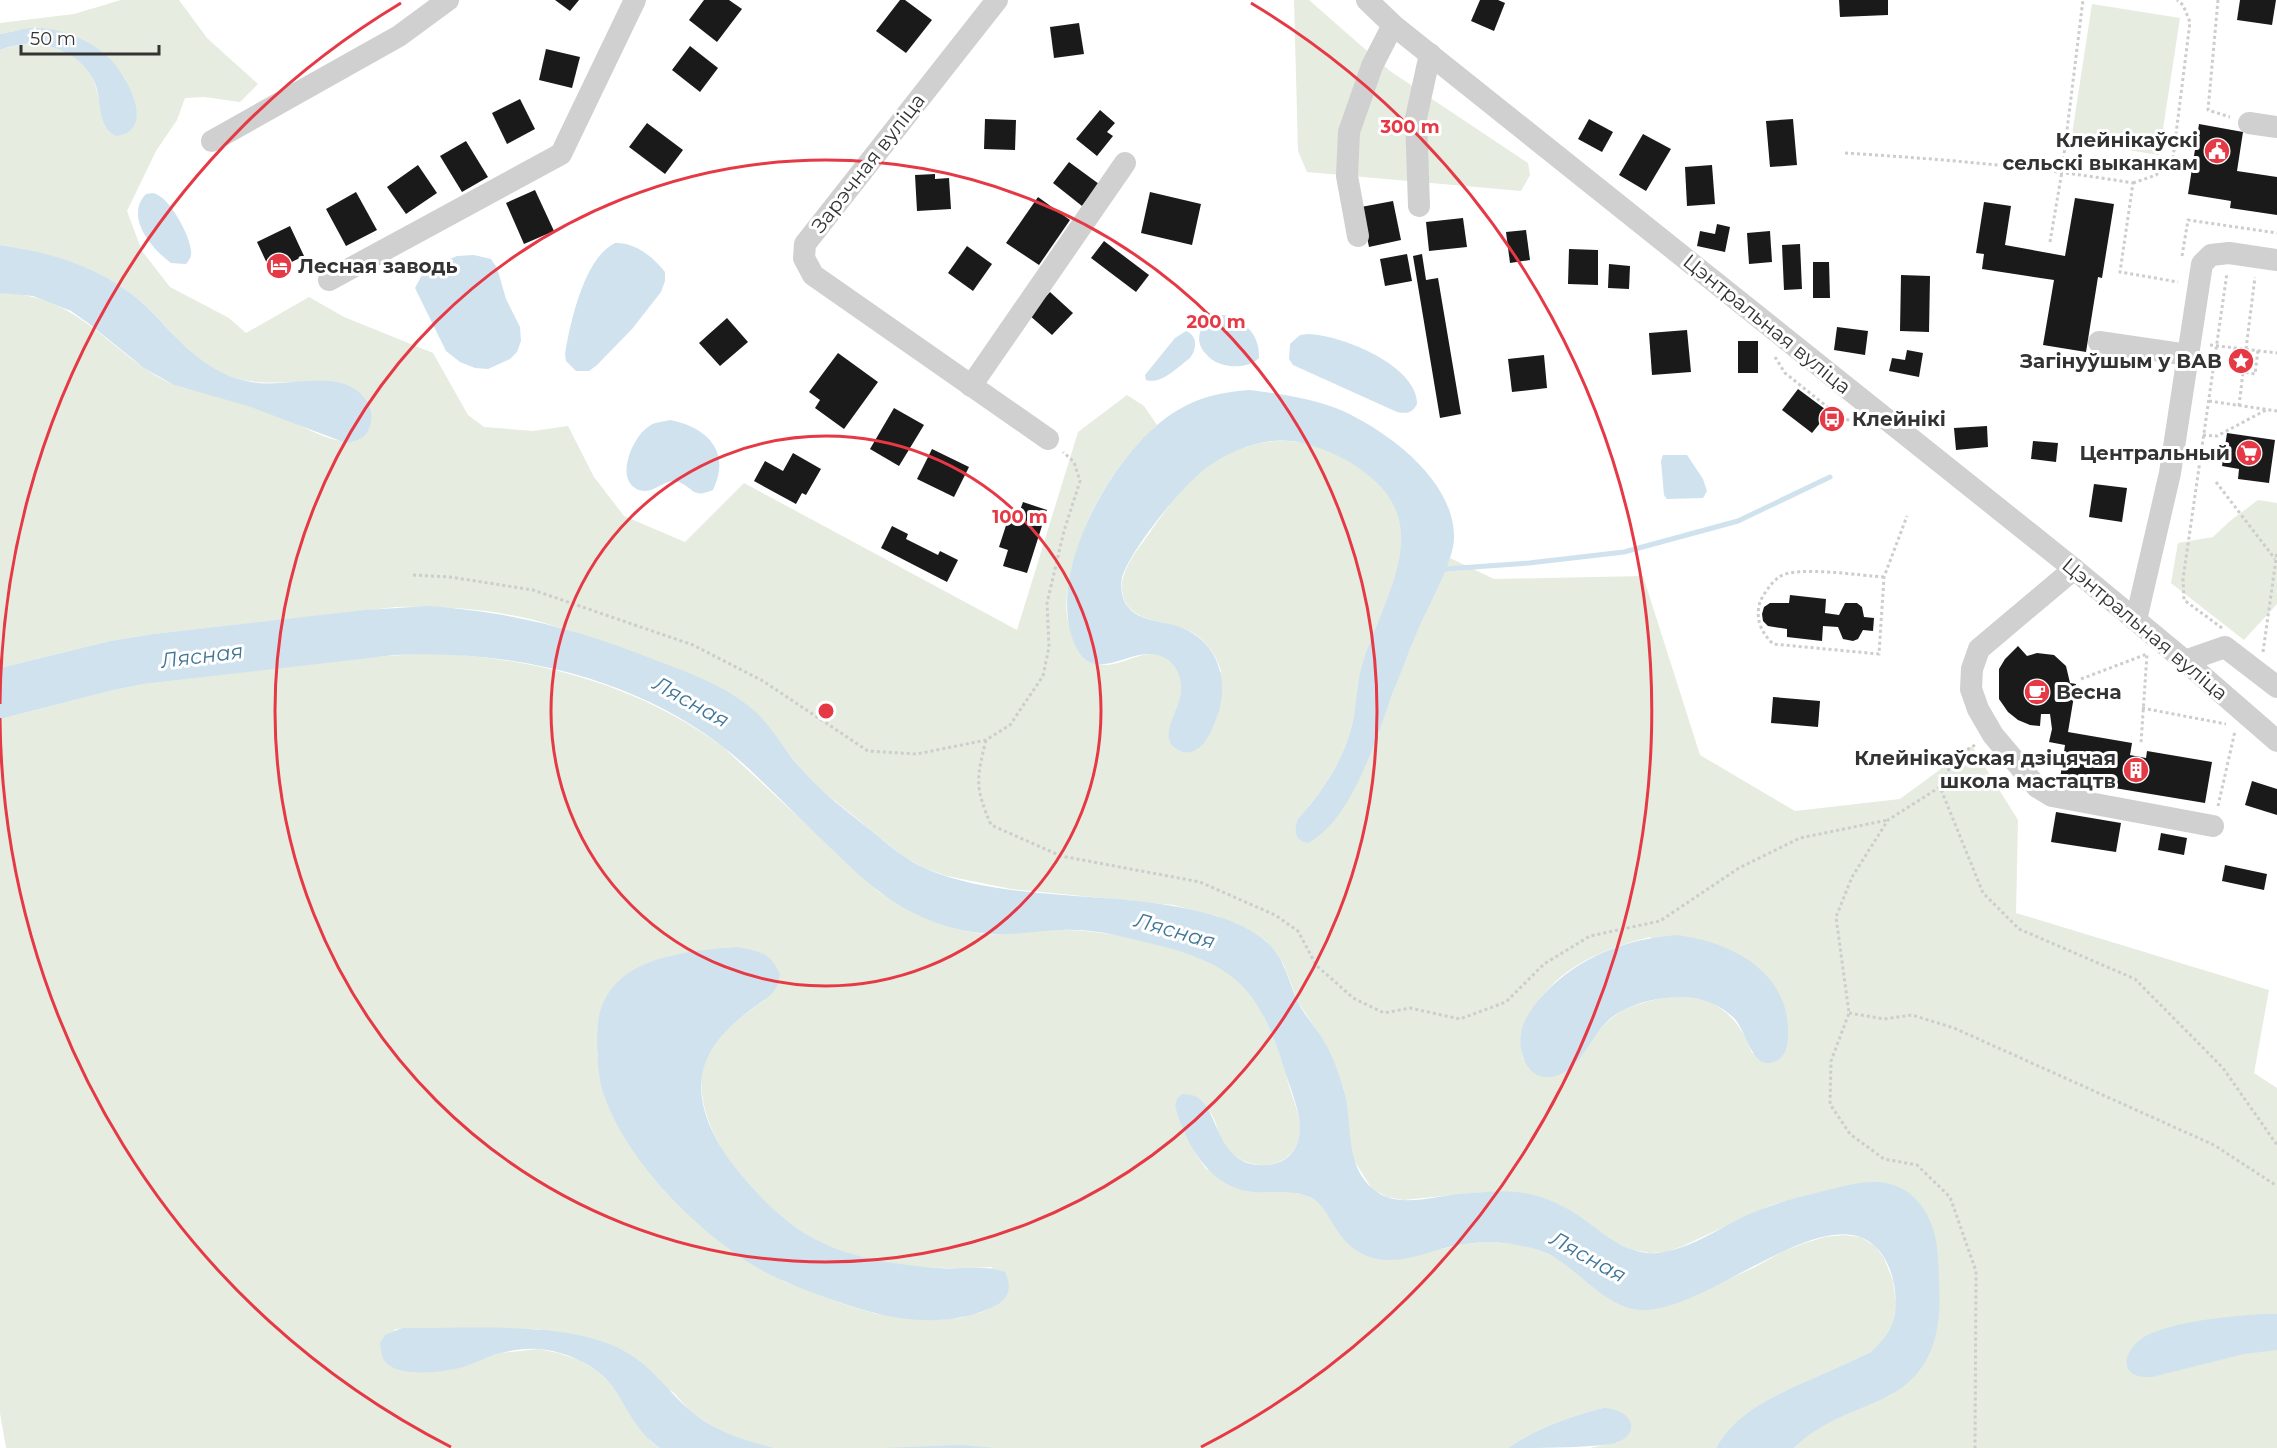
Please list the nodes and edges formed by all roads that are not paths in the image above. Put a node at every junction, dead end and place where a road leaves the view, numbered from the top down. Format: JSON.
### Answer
{"nodes":[{"id":1,"x":448,"y":0,"type":"edge"},
{"id":2,"x":635,"y":0,"type":"edge"},
{"id":3,"x":997,"y":0,"type":"edge"},
{"id":4,"x":1367,"y":0,"type":"edge"},
{"id":5,"x":1393,"y":25,"type":"junction"},
{"id":6,"x":1430,"y":54,"type":"junction"},
{"id":7,"x":2248,"y":123,"type":"road end"},
{"id":8,"x":2277,"y":127,"type":"edge"},
{"id":9,"x":212,"y":141,"type":"dead end"},
{"id":10,"x":1125,"y":163,"type":"dead end"},
{"id":11,"x":1419,"y":206,"type":"dead end"},
{"id":12,"x":1358,"y":236,"type":"dead end"},
{"id":13,"x":2267,"y":259,"type":"edge"},
{"id":14,"x":329,"y":279,"type":"dead end"},
{"id":15,"x":2099,"y":342,"type":"dead end"},
{"id":16,"x":2188,"y":355,"type":"junction"},
{"id":17,"x":971,"y":386,"type":"junction"},
{"id":18,"x":1048,"y":439,"type":"road end"},
{"id":19,"x":2074,"y":569,"type":"junction"},
{"id":20,"x":2136,"y":620,"type":"junction"},
{"id":21,"x":2185,"y":661,"type":"junction"},
{"id":22,"x":2277,"y":687,"type":"edge"},
{"id":23,"x":2277,"y":741,"type":"edge"},
{"id":24,"x":2213,"y":826,"type":"road end"}],
"edges":[{"from":1,"to":9,"type":"street"},
{"from":2,"to":14,"type":"street"},
{"from":3,"to":17,"type":"street","name":"Зарэчная вуліца"},
{"from":4,"to":5,"type":"street","name":"Цэнтральная вуліца"},
{"from":5,"to":6,"type":"street","name":"Цэнтральная вуліца"},
{"from":5,"to":12,"type":"street"},
{"from":6,"to":11,"type":"street"},
{"from":6,"to":19,"type":"street","name":"Цэнтральная вуліца"},
{"from":7,"to":8,"type":"street"},
{"from":10,"to":17,"type":"street"},
{"from":13,"to":16,"type":"street"},
{"from":15,"to":16,"type":"street"},
{"from":16,"to":20,"type":"street"},
{"from":17,"to":18,"type":"street","name":"Зарэчная вуліца"},
{"from":19,"to":20,"type":"street","name":"Цэнтральная вуліца"},
{"from":19,"to":24,"type":"street"},
{"from":20,"to":21,"type":"street","name":"Цэнтральная вуліца"},
{"from":21,"to":22,"type":"street"},
{"from":21,"to":23,"type":"street","name":"Цэнтральная вуліца"}]}
